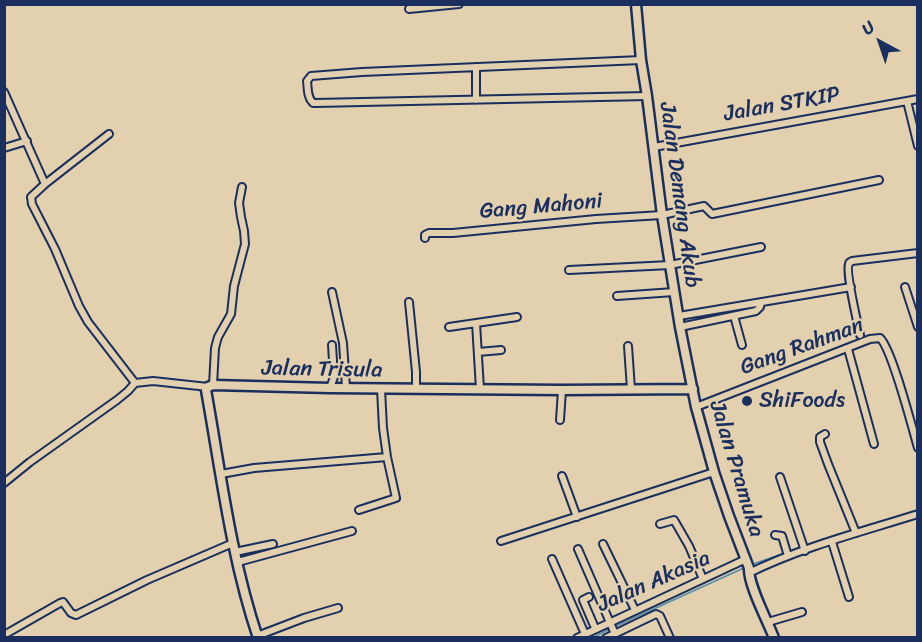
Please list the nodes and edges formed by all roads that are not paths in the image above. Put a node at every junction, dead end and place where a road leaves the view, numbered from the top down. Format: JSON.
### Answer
{"nodes":[{"id":1,"x":459,"y":4,"type":"edge"},
{"id":2,"x":636,"y":4,"type":"edge"},
{"id":3,"x":409,"y":9,"type":"dead end"},
{"id":4,"x":641,"y":60,"type":"junction"},
{"id":5,"x":476,"y":67,"type":"junction"},
{"id":6,"x":4,"y":92,"type":"edge"},
{"id":7,"x":647,"y":96,"type":"junction"},
{"id":8,"x":918,"y":99,"type":"edge"},
{"id":9,"x":476,"y":100,"type":"junction"},
{"id":10,"x":907,"y":101,"type":"junction"},
{"id":11,"x":109,"y":134,"type":"dead end"},
{"id":12,"x":916,"y":136,"type":"edge"},
{"id":13,"x":27,"y":141,"type":"junction"},
{"id":14,"x":653,"y":142,"type":"junction"},
{"id":15,"x":918,"y":146,"type":"edge"},
{"id":16,"x":4,"y":148,"type":"edge"},
{"id":17,"x":43,"y":179,"type":"junction"},
{"id":18,"x":879,"y":180,"type":"dead end"},
{"id":19,"x":242,"y":187,"type":"dead end"},
{"id":20,"x":662,"y":215,"type":"junction"},
{"id":21,"x":425,"y":238,"type":"dead end"},
{"id":22,"x":761,"y":247,"type":"dead end"},
{"id":23,"x":918,"y":253,"type":"edge"},
{"id":24,"x":670,"y":265,"type":"junction"},
{"id":25,"x":568,"y":270,"type":"dead end"},
{"id":26,"x":851,"y":287,"type":"junction"},
{"id":27,"x":905,"y":287,"type":"dead end"},
{"id":28,"x":332,"y":292,"type":"dead end"},
{"id":29,"x":675,"y":292,"type":"junction"},
{"id":30,"x":617,"y":296,"type":"dead end"},
{"id":31,"x":409,"y":302,"type":"dead end"},
{"id":32,"x":761,"y":302,"type":"junction"},
{"id":33,"x":679,"y":316,"type":"junction"},
{"id":34,"x":734,"y":316,"type":"junction"},
{"id":35,"x":517,"y":317,"type":"dead end"},
{"id":36,"x":476,"y":323,"type":"junction"},
{"id":37,"x":448,"y":327,"type":"dead end"},
{"id":38,"x":680,"y":327,"type":"junction"},
{"id":39,"x":918,"y":327,"type":"edge"},
{"id":40,"x":860,"y":335,"type":"dead end"},
{"id":41,"x":332,"y":345,"type":"dead end"},
{"id":42,"x":742,"y":345,"type":"dead end"},
{"id":43,"x":628,"y":346,"type":"dead end"},
{"id":44,"x":848,"y":349,"type":"junction"},
{"id":45,"x":501,"y":350,"type":"dead end"},
{"id":46,"x":478,"y":352,"type":"junction"},
{"id":47,"x":135,"y":383,"type":"junction"},
{"id":48,"x":210,"y":386,"type":"junction"},
{"id":49,"x":330,"y":388,"type":"junction"},
{"id":50,"x":346,"y":388,"type":"junction"},
{"id":51,"x":381,"y":388,"type":"junction"},
{"id":52,"x":416,"y":389,"type":"junction"},
{"id":53,"x":480,"y":389,"type":"junction"},
{"id":54,"x":631,"y":389,"type":"junction"},
{"id":55,"x":693,"y":389,"type":"junction"},
{"id":56,"x":562,"y":390,"type":"junction"},
{"id":57,"x":696,"y":406,"type":"junction"},
{"id":58,"x":560,"y":420,"type":"dead end"},
{"id":59,"x":825,"y":434,"type":"dead end"},
{"id":60,"x":874,"y":444,"type":"dead end"},
{"id":61,"x":918,"y":448,"type":"edge"},
{"id":62,"x":387,"y":457,"type":"junction"},
{"id":63,"x":714,"y":472,"type":"junction"},
{"id":64,"x":221,"y":474,"type":"junction"},
{"id":65,"x":562,"y":476,"type":"dead end"},
{"id":66,"x":780,"y":477,"type":"dead end"},
{"id":67,"x":4,"y":483,"type":"edge"},
{"id":68,"x":359,"y":510,"type":"dead end"},
{"id":69,"x":918,"y":514,"type":"edge"},
{"id":70,"x":578,"y":517,"type":"junction"},
{"id":71,"x":660,"y":524,"type":"dead end"},
{"id":72,"x":855,"y":530,"type":"junction"},
{"id":73,"x":352,"y":531,"type":"dead end"},
{"id":74,"x":775,"y":535,"type":"dead end"},
{"id":75,"x":501,"y":542,"type":"dead end"},
{"id":76,"x":832,"y":542,"type":"junction"},
{"id":77,"x":233,"y":543,"type":"junction"},
{"id":78,"x":273,"y":544,"type":"dead end"},
{"id":79,"x":603,"y":544,"type":"dead end"},
{"id":80,"x":804,"y":546,"type":"junction"},
{"id":81,"x":578,"y":549,"type":"dead end"},
{"id":82,"x":235,"y":552,"type":"junction"},
{"id":83,"x":787,"y":553,"type":"junction"},
{"id":84,"x":552,"y":559,"type":"dead end"},
{"id":85,"x":238,"y":562,"type":"junction"},
{"id":86,"x":747,"y":565,"type":"junction"},
{"id":87,"x":703,"y":579,"type":"junction"},
{"id":88,"x":589,"y":597,"type":"dead end"},
{"id":89,"x":849,"y":597,"type":"dead end"},
{"id":90,"x":338,"y":608,"type":"dead end"},
{"id":91,"x":635,"y":610,"type":"junction"},
{"id":92,"x":802,"y":612,"type":"dead end"},
{"id":93,"x":768,"y":622,"type":"junction"},
{"id":94,"x":610,"y":623,"type":"junction"},
{"id":95,"x":595,"y":628,"type":"junction"},
{"id":96,"x":615,"y":633,"type":"junction"},
{"id":97,"x":4,"y":635,"type":"edge"},
{"id":98,"x":580,"y":636,"type":"edge"},
{"id":99,"x":257,"y":637,"type":"edge"},
{"id":100,"x":606,"y":638,"type":"edge"},
{"id":101,"x":670,"y":638,"type":"edge"},
{"id":102,"x":774,"y":638,"type":"edge"}],
"edges":[{"from":1,"to":3,"type":"street"},
{"from":2,"to":4,"type":"street","name":"Jalan Demang Akub"},
{"from":4,"to":5,"type":"street"},
{"from":4,"to":7,"type":"street","name":"Jalan Demang Akub"},
{"from":5,"to":9,"type":"street"},
{"from":5,"to":9,"type":"street"},
{"from":6,"to":13,"type":"street"},
{"from":7,"to":9,"type":"street"},
{"from":7,"to":14,"type":"street","name":"Jalan Demang Akub"},
{"from":8,"to":10,"type":"street","name":"Jalan STKIP"},
{"from":10,"to":12,"type":"street"},
{"from":10,"to":14,"type":"street","name":"Jalan STKIP"},
{"from":11,"to":17,"type":"street"},
{"from":12,"to":15,"type":"street"},
{"from":13,"to":16,"type":"street"},
{"from":13,"to":17,"type":"street"},
{"from":14,"to":20,"type":"street","name":"Jalan Demang Akub"},
{"from":17,"to":47,"type":"street"},
{"from":18,"to":20,"type":"street","name":"Gang Mahoni"},
{"from":19,"to":48,"type":"street"},
{"from":20,"to":21,"type":"street","name":"Gang Mahoni"},
{"from":20,"to":24,"type":"street","name":"Jalan Demang Akub"},
{"from":22,"to":24,"type":"street"},
{"from":23,"to":26,"type":"street"},
{"from":24,"to":25,"type":"street"},
{"from":24,"to":29,"type":"street","name":"Jalan Demang Akub"},
{"from":26,"to":32,"type":"street"},
{"from":26,"to":40,"type":"street"},
{"from":27,"to":39,"type":"street"},
{"from":28,"to":50,"type":"street"},
{"from":29,"to":30,"type":"street"},
{"from":29,"to":33,"type":"street","name":"Jalan Demang Akub"},
{"from":31,"to":52,"type":"street"},
{"from":32,"to":33,"type":"street"},
{"from":32,"to":34,"type":"street"},
{"from":33,"to":38,"type":"street","name":"Jalan Demang Akub"},
{"from":34,"to":38,"type":"street"},
{"from":34,"to":42,"type":"street"},
{"from":35,"to":36,"type":"street"},
{"from":36,"to":37,"type":"street"},
{"from":36,"to":46,"type":"street"},
{"from":38,"to":55,"type":"street","name":"Jalan Demang Akub"},
{"from":41,"to":49,"type":"street"},
{"from":43,"to":54,"type":"street"},
{"from":44,"to":57,"type":"street","name":"Gang Rahman"},
{"from":44,"to":60,"type":"street"},
{"from":44,"to":61,"type":"street","name":"Gang Rahman"},
{"from":45,"to":46,"type":"street"},
{"from":46,"to":53,"type":"street"},
{"from":47,"to":48,"type":"street"},
{"from":47,"to":67,"type":"street"},
{"from":48,"to":49,"type":"street","name":"Jalan Trisula"},
{"from":48,"to":64,"type":"street"},
{"from":49,"to":50,"type":"street","name":"Jalan Trisula"},
{"from":50,"to":51,"type":"street","name":"Jalan Trisula"},
{"from":51,"to":52,"type":"street","name":"Jalan Trisula"},
{"from":51,"to":62,"type":"street"},
{"from":52,"to":53,"type":"street","name":"Jalan Trisula"},
{"from":53,"to":56,"type":"street","name":"Jalan Trisula"},
{"from":54,"to":55,"type":"street","name":"Jalan Trisula"},
{"from":54,"to":56,"type":"street","name":"Jalan Trisula"},
{"from":55,"to":57,"type":"street","name":"Jalan Pramuka"},
{"from":56,"to":58,"type":"street"},
{"from":57,"to":63,"type":"street","name":"Jalan Pramuka"},
{"from":59,"to":72,"type":"street"},
{"from":62,"to":64,"type":"street"},
{"from":62,"to":68,"type":"street"},
{"from":63,"to":70,"type":"street"},
{"from":63,"to":86,"type":"street","name":"Jalan Pramuka"},
{"from":64,"to":77,"type":"street"},
{"from":65,"to":70,"type":"street"},
{"from":66,"to":80,"type":"street"},
{"from":69,"to":72,"type":"street","name":"Jalan Akasia"},
{"from":70,"to":75,"type":"street"},
{"from":71,"to":87,"type":"street"},
{"from":72,"to":76,"type":"street","name":"Jalan Akasia"},
{"from":73,"to":85,"type":"street"},
{"from":74,"to":83,"type":"street"},
{"from":76,"to":80,"type":"street","name":"Jalan Akasia"},
{"from":76,"to":89,"type":"street"},
{"from":77,"to":82,"type":"street"},
{"from":77,"to":97,"type":"street"},
{"from":78,"to":82,"type":"street"},
{"from":79,"to":91,"type":"street"},
{"from":80,"to":83,"type":"street","name":"Jalan Akasia"},
{"from":81,"to":94,"type":"street"},
{"from":82,"to":85,"type":"street"},
{"from":83,"to":86,"type":"street","name":"Jalan Akasia"},
{"from":84,"to":98,"type":"street"},
{"from":85,"to":99,"type":"street"},
{"from":86,"to":87,"type":"street","name":"Jalan Akasia"},
{"from":86,"to":93,"type":"street","name":"Jalan Pramuka"},
{"from":87,"to":91,"type":"street","name":"Jalan Akasia"},
{"from":88,"to":95,"type":"street"},
{"from":90,"to":99,"type":"street"},
{"from":91,"to":94,"type":"street","name":"Jalan Akasia"},
{"from":92,"to":93,"type":"street"},
{"from":93,"to":102,"type":"street","name":"Jalan Pramuka"},
{"from":94,"to":95,"type":"street","name":"Jalan Akasia"},
{"from":94,"to":96,"type":"street"},
{"from":95,"to":98,"type":"street","name":"Jalan Akasia"},
{"from":96,"to":100,"type":"street"},
{"from":96,"to":101,"type":"street"}]}
